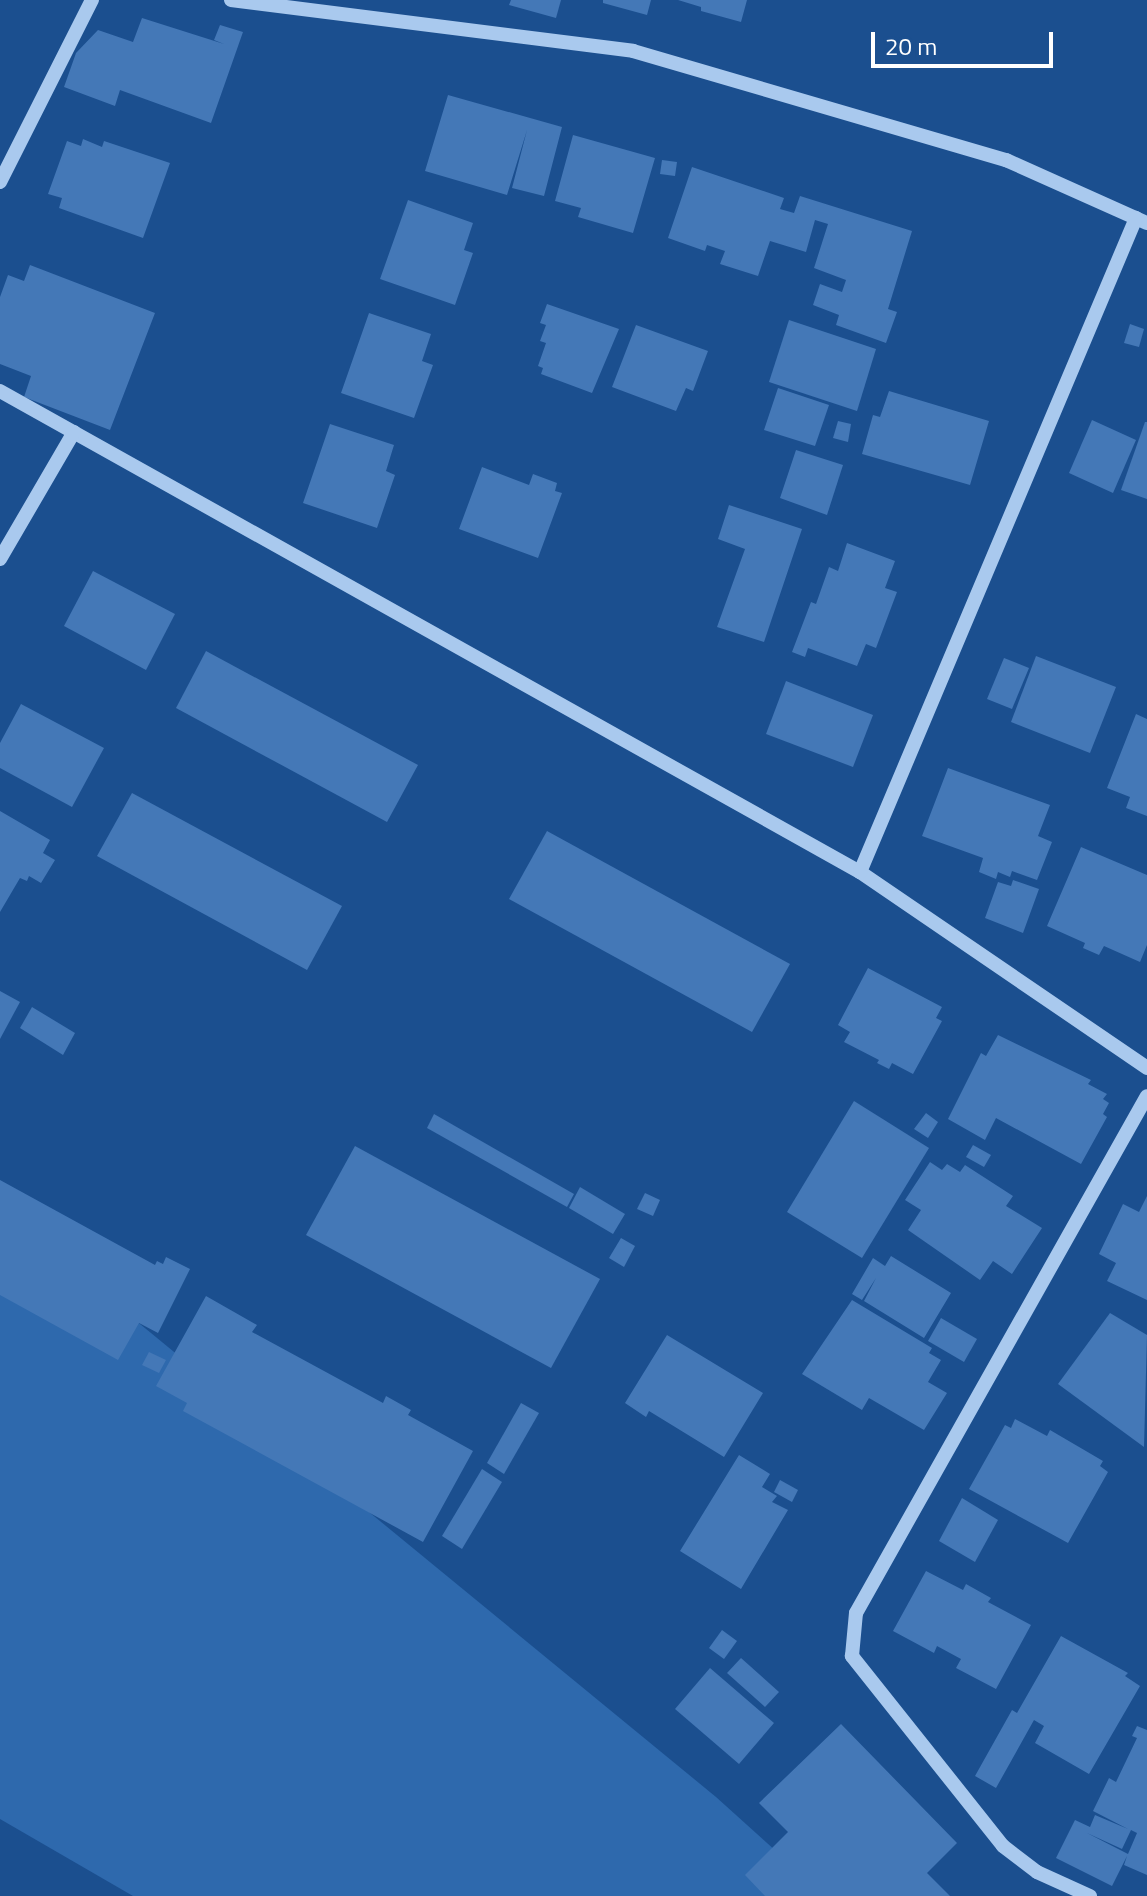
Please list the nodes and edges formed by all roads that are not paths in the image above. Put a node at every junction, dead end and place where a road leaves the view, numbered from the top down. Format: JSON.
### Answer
{"nodes":[{"id":1,"x":92,"y":0,"type":"edge"},
{"id":2,"x":231,"y":0,"type":"edge"},
{"id":3,"x":0,"y":182,"type":"edge"},
{"id":4,"x":1142,"y":220,"type":"edge"},
{"id":5,"x":0,"y":391,"type":"edge"},
{"id":6,"x":74,"y":432,"type":"junction"},
{"id":7,"x":0,"y":559,"type":"edge"},
{"id":8,"x":860,"y":872,"type":"junction"},
{"id":9,"x":1147,"y":1068,"type":"edge"},
{"id":10,"x":1147,"y":1096,"type":"edge"},
{"id":11,"x":1090,"y":1896,"type":"edge"}],
"edges":[{"from":1,"to":3,"type":"street"},
{"from":2,"to":4,"type":"street"},
{"from":4,"to":8,"type":"street"},
{"from":5,"to":6,"type":"street"},
{"from":6,"to":7,"type":"street"},
{"from":6,"to":8,"type":"street"},
{"from":8,"to":9,"type":"street"},
{"from":10,"to":11,"type":"street"}]}
